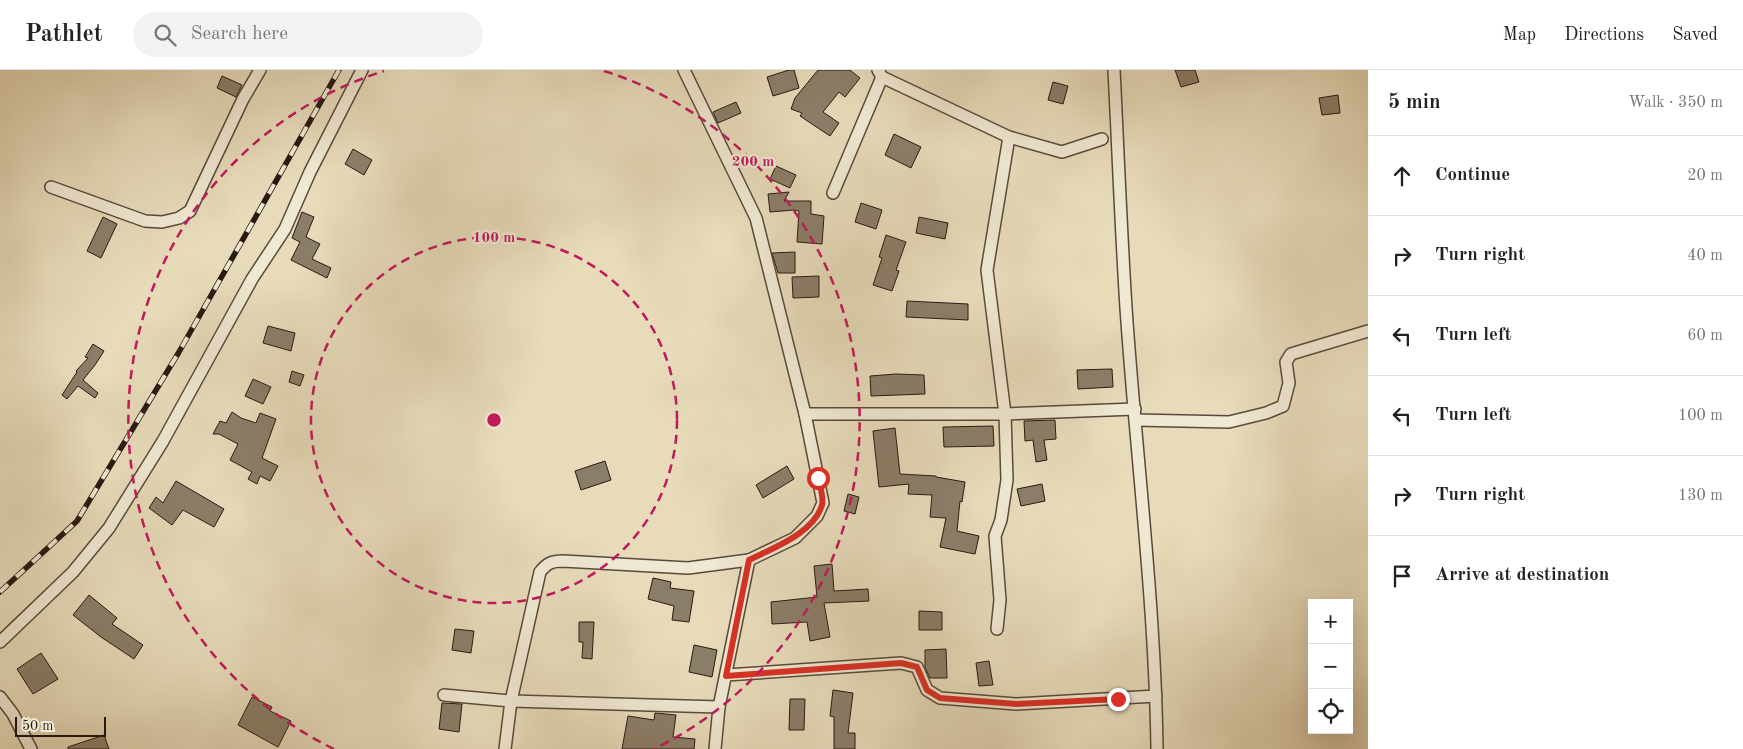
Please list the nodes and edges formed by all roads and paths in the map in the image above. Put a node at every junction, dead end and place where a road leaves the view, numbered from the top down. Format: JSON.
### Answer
{"nodes":[{"id":1,"x":260,"y":70,"type":"edge"},
{"id":2,"x":362,"y":70,"type":"edge"},
{"id":3,"x":684,"y":70,"type":"edge"},
{"id":4,"x":1114,"y":70,"type":"edge"},
{"id":5,"x":880,"y":73,"type":"edge"},
{"id":6,"x":1009,"y":137,"type":"junction"},
{"id":7,"x":1102,"y":139,"type":"dead end"},
{"id":8,"x":51,"y":187,"type":"dead end"},
{"id":9,"x":832,"y":193,"type":"dead end"},
{"id":10,"x":1368,"y":331,"type":"edge"},
{"id":11,"x":805,"y":414,"type":"junction"},
{"id":12,"x":1005,"y":414,"type":"junction"},
{"id":13,"x":1135,"y":414,"type":"junction"},
{"id":14,"x":749,"y":560,"type":"junction"},
{"id":15,"x":997,"y":629,"type":"dead end"},
{"id":16,"x":0,"y":642,"type":"edge"},
{"id":17,"x":726,"y":676,"type":"junction"},
{"id":18,"x":444,"y":695,"type":"dead end"},
{"id":19,"x":1156,"y":696,"type":"junction"},
{"id":20,"x":0,"y":697,"type":"edge"},
{"id":21,"x":511,"y":701,"type":"junction"},
{"id":22,"x":719,"y":707,"type":"junction"},
{"id":23,"x":31,"y":749,"type":"edge"},
{"id":24,"x":505,"y":749,"type":"edge"},
{"id":25,"x":715,"y":749,"type":"edge"},
{"id":26,"x":1157,"y":749,"type":"edge"}],
"edges":[{"from":1,"to":8,"type":"street"},
{"from":2,"to":16,"type":"street"},
{"from":3,"to":11,"type":"street"},
{"from":4,"to":13,"type":"street"},
{"from":5,"to":6,"type":"street"},
{"from":5,"to":9,"type":"street"},
{"from":6,"to":7,"type":"street"},
{"from":6,"to":12,"type":"street"},
{"from":10,"to":13,"type":"street"},
{"from":11,"to":12,"type":"street"},
{"from":11,"to":14,"type":"street"},
{"from":12,"to":13,"type":"street"},
{"from":12,"to":15,"type":"street"},
{"from":13,"to":19,"type":"street"},
{"from":14,"to":17,"type":"street"},
{"from":14,"to":21,"type":"street"},
{"from":17,"to":19,"type":"street"},
{"from":17,"to":22,"type":"street"},
{"from":18,"to":21,"type":"street"},
{"from":19,"to":26,"type":"street"},
{"from":20,"to":23,"type":"street"},
{"from":21,"to":22,"type":"street"},
{"from":21,"to":24,"type":"street"},
{"from":22,"to":25,"type":"street"}]}
